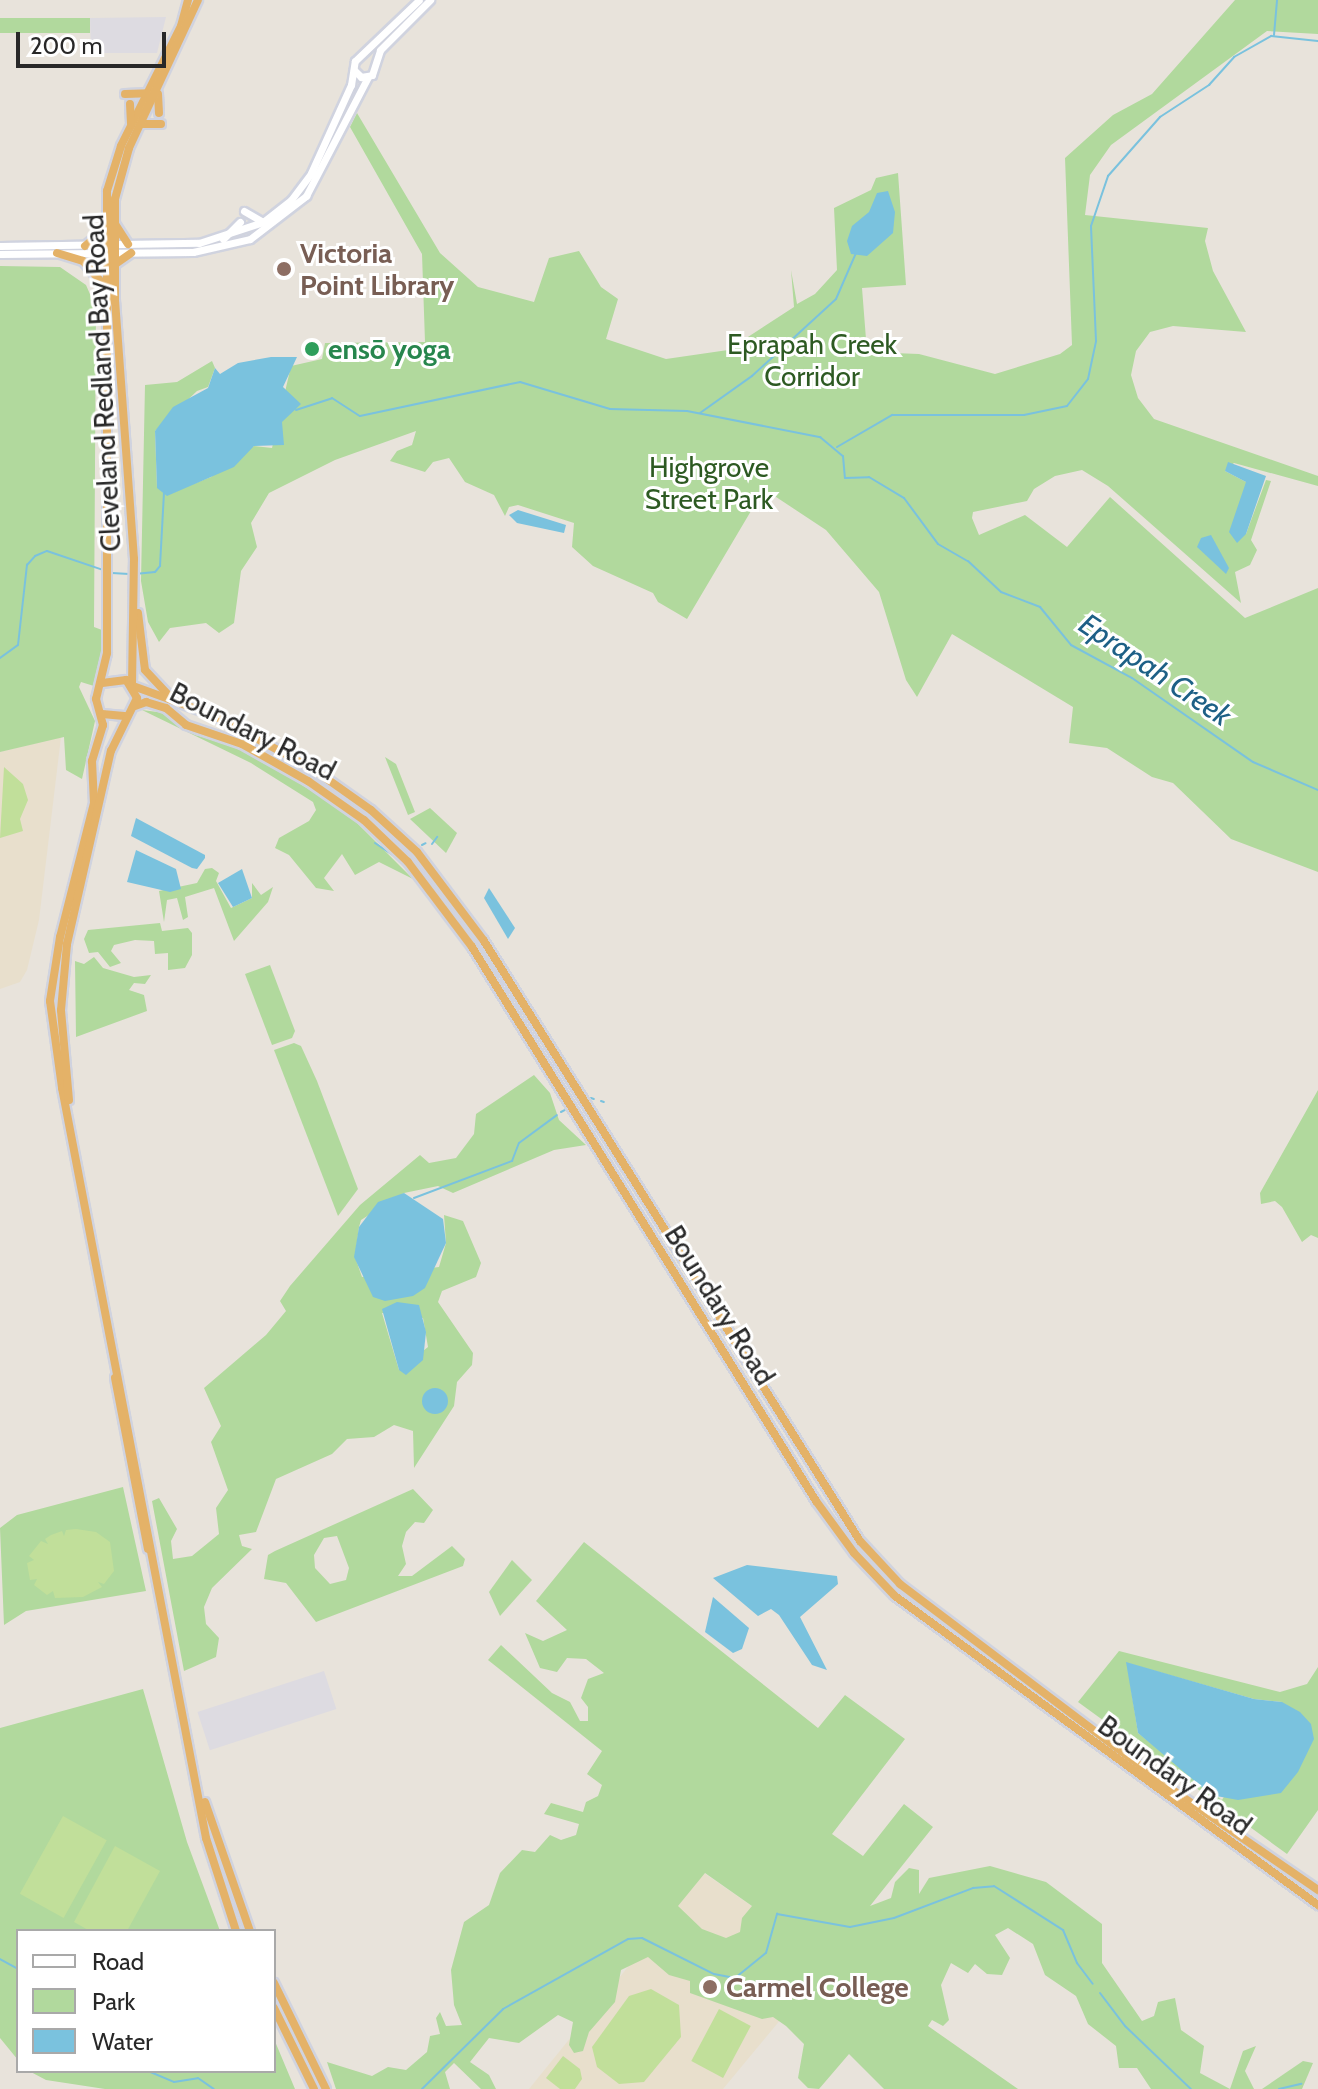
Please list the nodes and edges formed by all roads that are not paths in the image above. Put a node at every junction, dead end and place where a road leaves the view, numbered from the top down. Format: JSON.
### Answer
{"nodes":[{"id":1,"x":188,"y":0,"type":"edge"},
{"id":2,"x":198,"y":0,"type":"edge"},
{"id":3,"x":419,"y":0,"type":"edge"},
{"id":4,"x":430,"y":0,"type":"edge"},
{"id":5,"x":362,"y":57,"type":"junction"},
{"id":6,"x":374,"y":62,"type":"junction"},
{"id":7,"x":354,"y":70,"type":"junction"},
{"id":8,"x":368,"y":77,"type":"junction"},
{"id":9,"x":153,"y":93,"type":"junction"},
{"id":10,"x":125,"y":94,"type":"dead end"},
{"id":11,"x":130,"y":104,"type":"dead end"},
{"id":12,"x":159,"y":113,"type":"dead end"},
{"id":13,"x":142,"y":124,"type":"junction"},
{"id":14,"x":161,"y":124,"type":"dead end"},
{"id":15,"x":131,"y":125,"type":"junction"},
{"id":16,"x":244,"y":211,"type":"dead end"},
{"id":17,"x":240,"y":222,"type":"dead end"},
{"id":18,"x":263,"y":222,"type":"junction"},
{"id":19,"x":114,"y":223,"type":"junction"},
{"id":20,"x":105,"y":230,"type":"junction"},
{"id":21,"x":223,"y":239,"type":"junction"},
{"id":22,"x":0,"y":246,"type":"edge"},
{"id":23,"x":85,"y":246,"type":"junction"},
{"id":24,"x":110,"y":248,"type":"junction"},
{"id":25,"x":130,"y":249,"type":"junction"},
{"id":26,"x":57,"y":253,"type":"junction"},
{"id":27,"x":0,"y":254,"type":"edge"},
{"id":28,"x":114,"y":265,"type":"junction"},
{"id":29,"x":105,"y":286,"type":"junction"},
{"id":30,"x":137,"y":631,"type":"junction"},
{"id":31,"x":102,"y":684,"type":"junction"},
{"id":32,"x":132,"y":686,"type":"junction"},
{"id":33,"x":184,"y":704,"type":"junction"},
{"id":34,"x":135,"y":706,"type":"junction"},
{"id":35,"x":102,"y":714,"type":"junction"},
{"id":36,"x":127,"y":716,"type":"junction"},
{"id":37,"x":70,"y":1123,"type":"junction"},
{"id":38,"x":197,"y":1775,"type":"junction"},
{"id":39,"x":1318,"y":1890,"type":"edge"},
{"id":40,"x":1318,"y":1905,"type":"edge"},
{"id":41,"x":235,"y":1929,"type":"edge"},
{"id":42,"x":249,"y":1929,"type":"edge"},
{"id":43,"x":276,"y":1987,"type":"edge"},
{"id":44,"x":276,"y":2012,"type":"edge"},
{"id":45,"x":314,"y":2089,"type":"edge"},
{"id":46,"x":326,"y":2089,"type":"edge"}],
"edges":[{"from":1,"to":9,"type":"highway","name":"Cleveland Redland Bay Road"},
{"from":2,"to":9,"type":"highway","name":"Cleveland Redland Bay Road"},
{"from":3,"to":5,"type":"main road"},
{"from":4,"to":6,"type":"main road"},
{"from":5,"to":6,"type":"main road"},
{"from":5,"to":7,"type":"main road"},
{"from":6,"to":8,"type":"main road"},
{"from":7,"to":8,"type":"main road"},
{"from":7,"to":18,"type":"main road"},
{"from":8,"to":25,"type":"main road"},
{"from":9,"to":10,"type":"highway"},
{"from":9,"to":12,"type":"highway"},
{"from":9,"to":13,"type":"highway","name":"Cleveland Redland Bay Road"},
{"from":9,"to":15,"type":"highway","name":"Cleveland Redland Bay Road"},
{"from":11,"to":15,"type":"highway"},
{"from":13,"to":14,"type":"highway"},
{"from":13,"to":19,"type":"highway","name":"Cleveland Redland Bay Road"},
{"from":15,"to":20,"type":"highway","name":"Cleveland Redland Bay Road"},
{"from":16,"to":18,"type":"main road"},
{"from":17,"to":21,"type":"main road"},
{"from":18,"to":21,"type":"main road"},
{"from":19,"to":24,"type":"highway","name":"Cleveland Redland Bay Road"},
{"from":19,"to":25,"type":"highway"},
{"from":20,"to":23,"type":"highway"},
{"from":20,"to":24,"type":"highway","name":"Cleveland Redland Bay Road"},
{"from":21,"to":25,"type":"main road"},
{"from":22,"to":23,"type":"main road"},
{"from":23,"to":24,"type":"main road"},
{"from":24,"to":25,"type":"main road"},
{"from":24,"to":26,"type":"main road"},
{"from":24,"to":28,"type":"highway","name":"Cleveland Redland Bay Road"},
{"from":24,"to":29,"type":"highway","name":"Cleveland Redland Bay Road"},
{"from":25,"to":28,"type":"highway"},
{"from":26,"to":27,"type":"main road"},
{"from":26,"to":29,"type":"highway"},
{"from":28,"to":30,"type":"highway","name":"Cleveland Redland Bay Road"},
{"from":29,"to":31,"type":"highway","name":"Cleveland Redland Bay Road"},
{"from":30,"to":32,"type":"highway"},
{"from":30,"to":33,"type":"highway"},
{"from":31,"to":32,"type":"highway"},
{"from":31,"to":35,"type":"highway","name":"Cleveland Redland Bay Road"},
{"from":32,"to":33,"type":"highway","name":"Boundary Road"},
{"from":32,"to":34,"type":"highway"},
{"from":33,"to":39,"type":"highway","name":"Boundary Road"},
{"from":34,"to":36,"type":"highway","name":"Cleveland Redland Bay Road"},
{"from":34,"to":40,"type":"highway","name":"Boundary Road"},
{"from":35,"to":36,"type":"highway"},
{"from":35,"to":37,"type":"highway","name":"Cleveland Redland Bay Road"},
{"from":36,"to":37,"type":"highway","name":"Cleveland Redland Bay Road"},
{"from":37,"to":38,"type":"highway","name":"Cleveland Redland Bay Road"},
{"from":38,"to":41,"type":"highway","name":"Cleveland Redland Bay Road"},
{"from":38,"to":42,"type":"highway","name":"Cleveland Redland Bay Road"},
{"from":43,"to":46,"type":"highway"},
{"from":44,"to":45,"type":"highway"}]}
